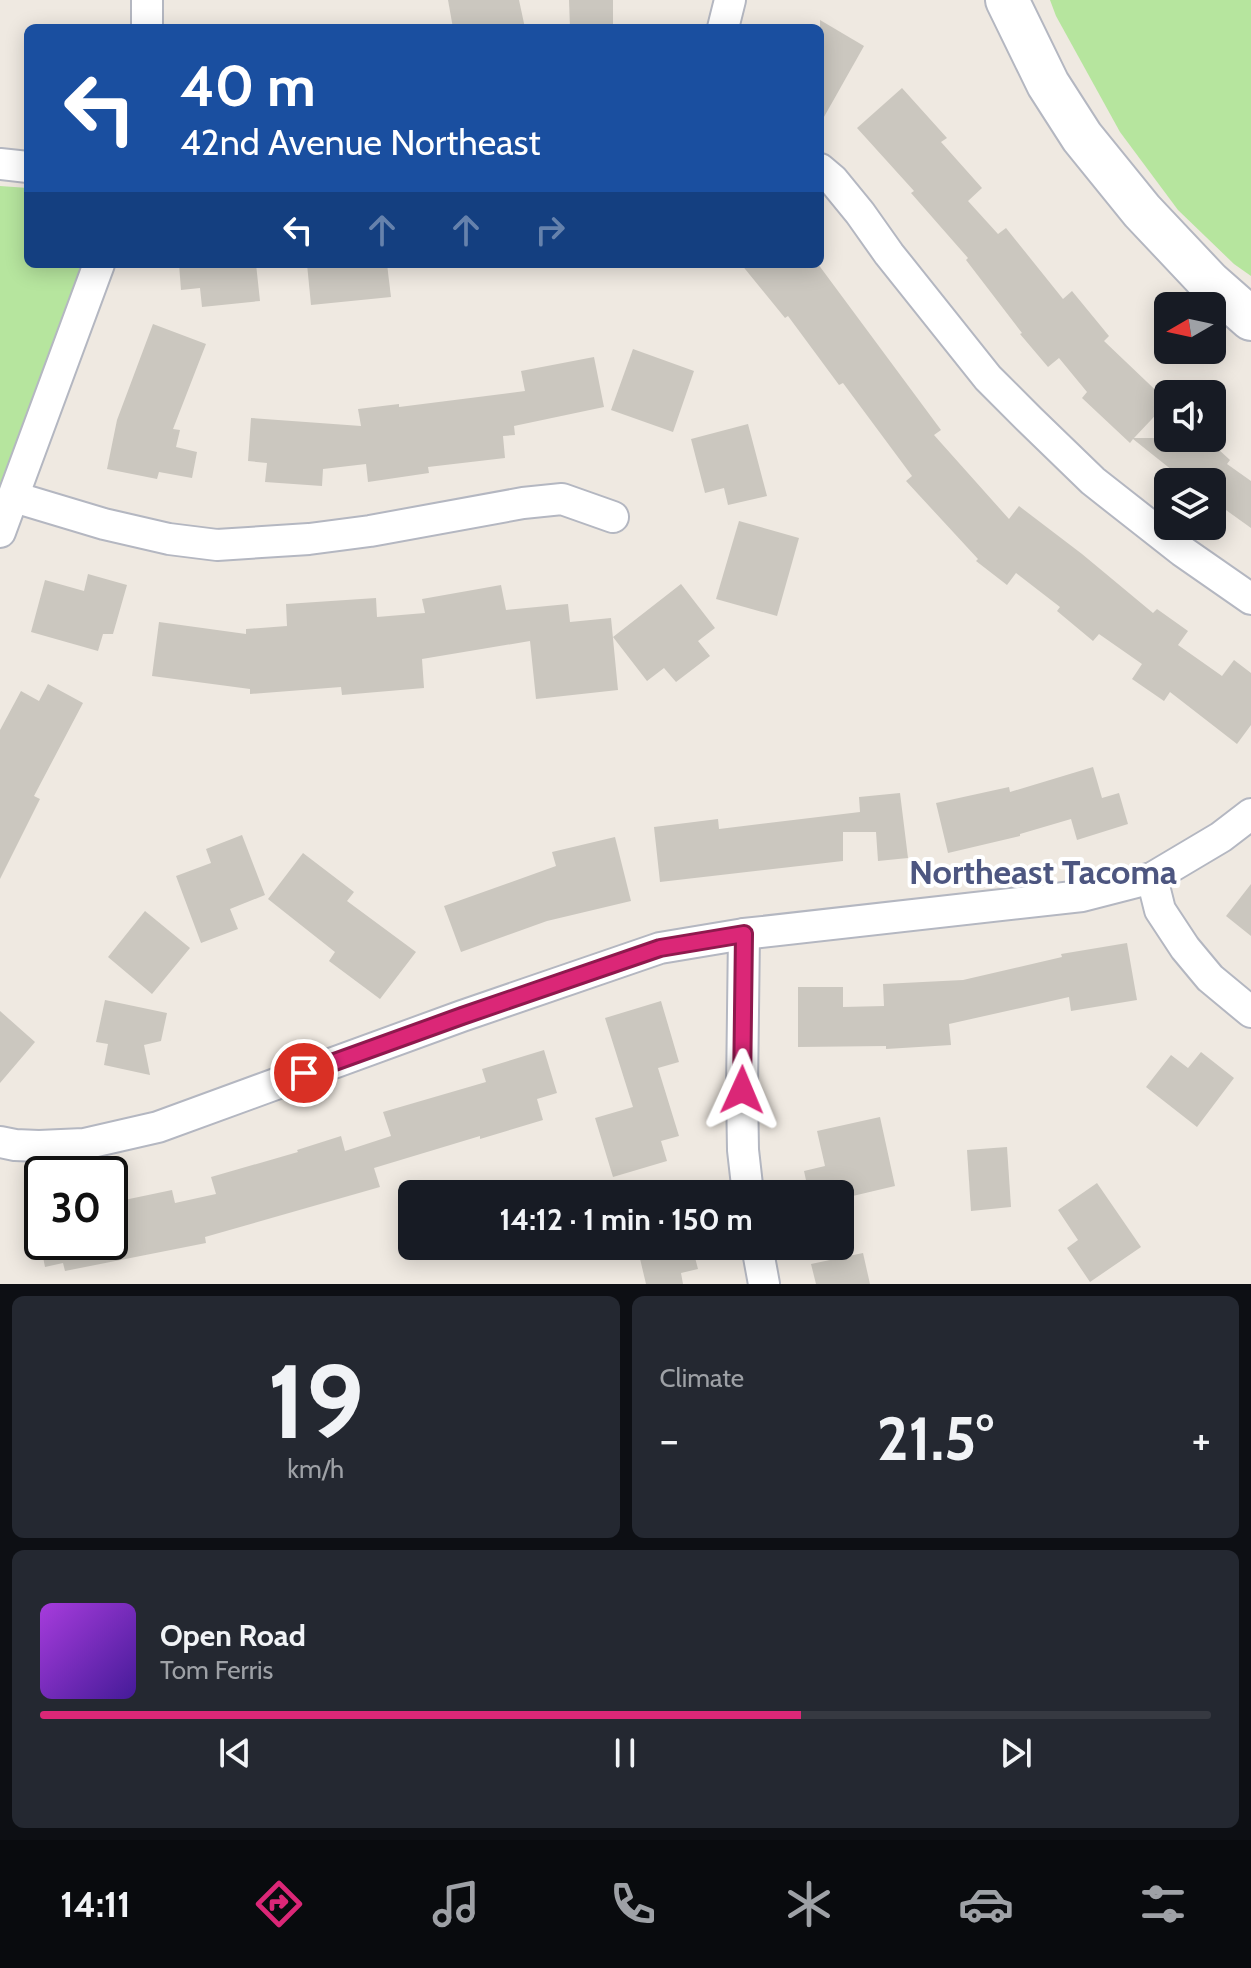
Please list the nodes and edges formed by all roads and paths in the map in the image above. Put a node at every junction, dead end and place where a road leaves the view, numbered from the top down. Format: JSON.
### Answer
{"nodes":[{"id":1,"x":147,"y":0,"type":"edge"},
{"id":2,"x":730,"y":0,"type":"edge"},
{"id":3,"x":1007,"y":0,"type":"edge"},
{"id":4,"x":147,"y":24,"type":"edge"},
{"id":5,"x":724,"y":24,"type":"edge"},
{"id":6,"x":0,"y":164,"type":"edge"},
{"id":7,"x":24,"y":167,"type":"edge"},
{"id":8,"x":824,"y":172,"type":"edge"},
{"id":9,"x":98,"y":268,"type":"edge"},
{"id":10,"x":1251,"y":319,"type":"edge"},
{"id":11,"x":14,"y":497,"type":"junction"},
{"id":12,"x":613,"y":517,"type":"dead end"},
{"id":13,"x":0,"y":532,"type":"edge"},
{"id":14,"x":1251,"y":599,"type":"edge"},
{"id":15,"x":1251,"y":814,"type":"edge"},
{"id":16,"x":1152,"y":878,"type":"junction"},
{"id":17,"x":744,"y":934,"type":"junction"},
{"id":18,"x":1251,"y":1012,"type":"edge"},
{"id":19,"x":0,"y":1143,"type":"edge"},
{"id":20,"x":746,"y":1180,"type":"edge"},
{"id":21,"x":760,"y":1260,"type":"edge"},
{"id":22,"x":764,"y":1284,"type":"edge"}],
"edges":[{"from":1,"to":4,"type":"street"},
{"from":2,"to":5,"type":"street"},
{"from":3,"to":10,"type":"street"},
{"from":6,"to":7,"type":"street"},
{"from":8,"to":14,"type":"street"},
{"from":9,"to":11,"type":"street"},
{"from":11,"to":12,"type":"street"},
{"from":11,"to":13,"type":"street"},
{"from":15,"to":16,"type":"street"},
{"from":16,"to":17,"type":"street"},
{"from":16,"to":18,"type":"street"},
{"from":17,"to":19,"type":"street"},
{"from":17,"to":20,"type":"street"},
{"from":21,"to":22,"type":"street"}]}
